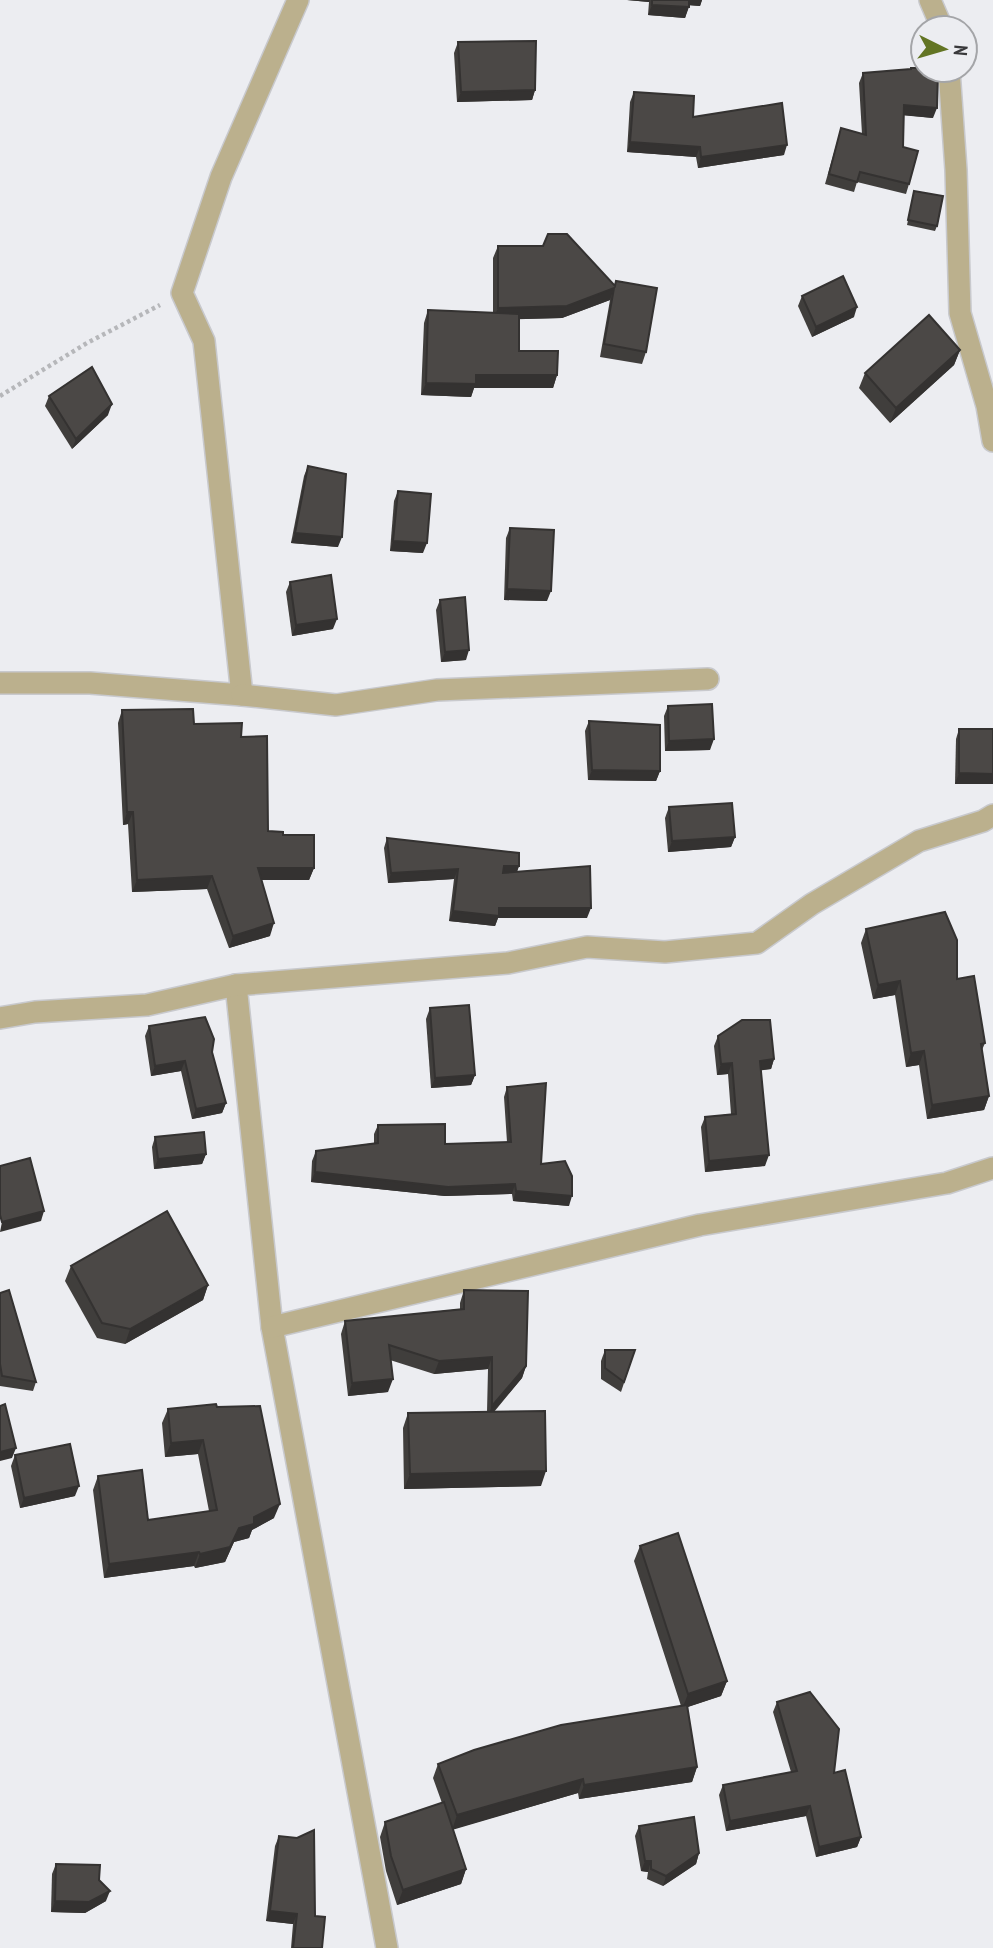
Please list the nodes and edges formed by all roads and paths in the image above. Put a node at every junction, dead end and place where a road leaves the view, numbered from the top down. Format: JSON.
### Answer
{"nodes":[{"id":1,"x":298,"y":0,"type":"edge"},
{"id":2,"x":949,"y":84,"type":"edge"},
{"id":3,"x":182,"y":293,"type":"junction"},
{"id":4,"x":0,"y":396,"type":"edge"},
{"id":5,"x":993,"y":441,"type":"edge"},
{"id":6,"x":708,"y":679,"type":"dead end"},
{"id":7,"x":0,"y":683,"type":"edge"},
{"id":8,"x":242,"y":695,"type":"junction"},
{"id":9,"x":993,"y":815,"type":"edge"},
{"id":10,"x":236,"y":985,"type":"junction"},
{"id":11,"x":0,"y":1018,"type":"edge"},
{"id":12,"x":993,"y":1168,"type":"edge"},
{"id":13,"x":272,"y":1327,"type":"junction"},
{"id":14,"x":387,"y":1948,"type":"edge"}],
"edges":[{"from":1,"to":3,"type":"street"},
{"from":2,"to":5,"type":"street"},
{"from":3,"to":4,"type":"path"},
{"from":3,"to":8,"type":"street"},
{"from":6,"to":8,"type":"street"},
{"from":7,"to":8,"type":"street"},
{"from":9,"to":10,"type":"street"},
{"from":10,"to":11,"type":"street"},
{"from":10,"to":13,"type":"street"},
{"from":12,"to":13,"type":"street"},
{"from":13,"to":14,"type":"street"}]}
